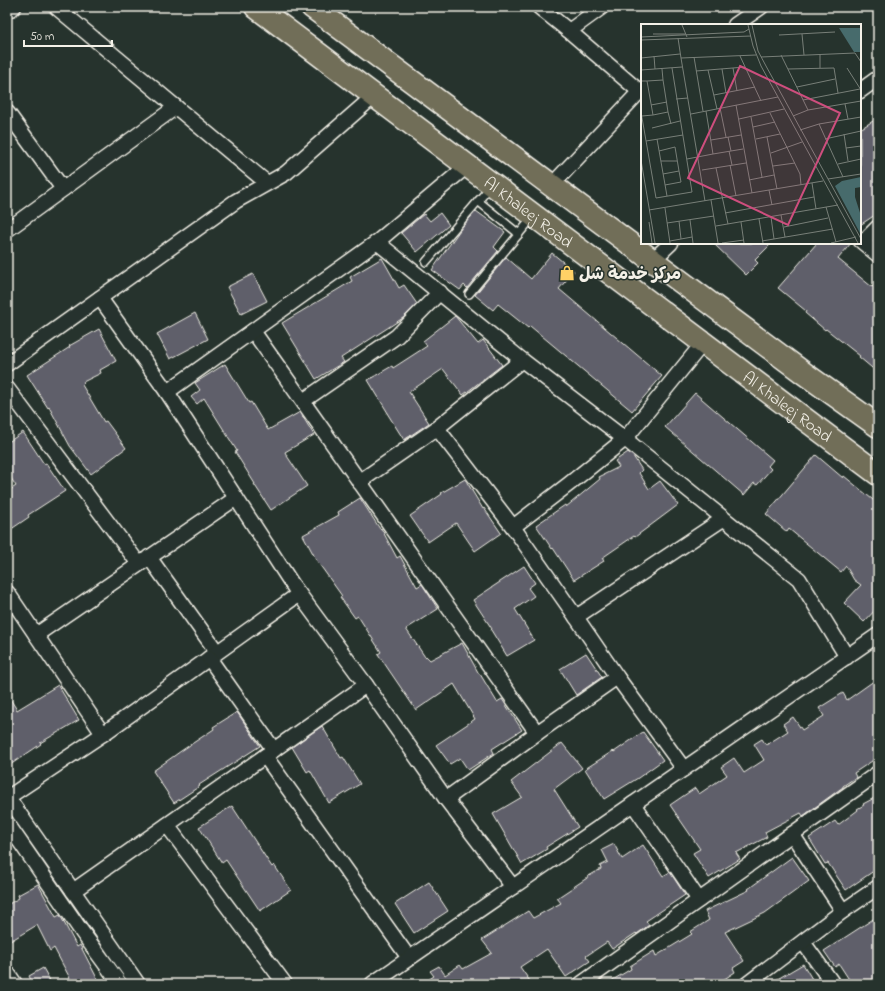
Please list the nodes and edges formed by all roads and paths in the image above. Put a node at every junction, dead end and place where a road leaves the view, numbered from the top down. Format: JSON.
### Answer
{"nodes":[{"id":1,"x":14,"y":7,"type":"edge"},
{"id":2,"x":56,"y":7,"type":"edge"},
{"id":3,"x":256,"y":7,"type":"edge"},
{"id":4,"x":312,"y":7,"type":"edge"},
{"id":5,"x":539,"y":7,"type":"edge"},
{"id":6,"x":602,"y":7,"type":"edge"},
{"id":7,"x":761,"y":7,"type":"edge"},
{"id":8,"x":7,"y":11,"type":"edge"},
{"id":9,"x":736,"y":24,"type":"edge"},
{"id":10,"x":569,"y":31,"type":"junction"},
{"id":11,"x":878,"y":78,"type":"edge"},
{"id":12,"x":861,"y":89,"type":"edge"},
{"id":13,"x":641,"y":90,"type":"edge"},
{"id":14,"x":374,"y":96,"type":"junction"},
{"id":15,"x":176,"y":107,"type":"junction"},
{"id":16,"x":7,"y":112,"type":"edge"},
{"id":17,"x":467,"y":166,"type":"junction"},
{"id":18,"x":267,"y":183,"type":"junction"},
{"id":19,"x":492,"y":185,"type":"junction"},
{"id":20,"x":552,"y":185,"type":"junction"},
{"id":21,"x":63,"y":189,"type":"junction"},
{"id":22,"x":478,"y":201,"type":"junction"},
{"id":23,"x":534,"y":216,"type":"junction"},
{"id":24,"x":878,"y":227,"type":"edge"},
{"id":25,"x":7,"y":230,"type":"edge"},
{"id":26,"x":518,"y":234,"type":"junction"},
{"id":27,"x":861,"y":241,"type":"edge"},
{"id":28,"x":377,"y":242,"type":"junction"},
{"id":29,"x":670,"y":244,"type":"edge"},
{"id":30,"x":878,"y":255,"type":"edge"},
{"id":31,"x":653,"y":260,"type":"junction"},
{"id":32,"x":426,"y":262,"type":"dead end"},
{"id":33,"x":440,"y":292,"type":"junction"},
{"id":34,"x":469,"y":294,"type":"dead end"},
{"id":35,"x":100,"y":298,"type":"junction"},
{"id":36,"x":253,"y":331,"type":"junction"},
{"id":37,"x":703,"y":343,"type":"junction"},
{"id":38,"x":522,"y":360,"type":"junction"},
{"id":39,"x":7,"y":364,"type":"edge"},
{"id":40,"x":7,"y":388,"type":"edge"},
{"id":41,"x":167,"y":392,"type":"junction"},
{"id":42,"x":303,"y":401,"type":"junction"},
{"id":43,"x":878,"y":426,"type":"edge"},
{"id":44,"x":437,"y":428,"type":"junction"},
{"id":45,"x":625,"y":439,"type":"junction"},
{"id":46,"x":878,"y":474,"type":"edge"},
{"id":47,"x":359,"y":482,"type":"junction"},
{"id":48,"x":236,"y":498,"type":"junction"},
{"id":49,"x":723,"y":519,"type":"junction"},
{"id":50,"x":513,"y":527,"type":"junction"},
{"id":51,"x":144,"y":561,"type":"junction"},
{"id":52,"x":7,"y":592,"type":"edge"},
{"id":53,"x":299,"y":594,"type":"junction"},
{"id":54,"x":576,"y":617,"type":"junction"},
{"id":55,"x":36,"y":635,"type":"junction"},
{"id":56,"x":878,"y":635,"type":"edge"},
{"id":57,"x":213,"y":655,"type":"junction"},
{"id":58,"x":847,"y":657,"type":"junction"},
{"id":59,"x":617,"y":677,"type":"junction"},
{"id":60,"x":366,"y":686,"type":"junction"},
{"id":61,"x":536,"y":733,"type":"junction"},
{"id":62,"x":103,"y":734,"type":"junction"},
{"id":63,"x":269,"y":753,"type":"junction"},
{"id":64,"x":684,"y":769,"type":"junction"},
{"id":65,"x":878,"y":773,"type":"edge"},
{"id":66,"x":7,"y":797,"type":"edge"},
{"id":67,"x":446,"y":799,"type":"junction"},
{"id":68,"x":633,"y":804,"type":"junction"},
{"id":69,"x":7,"y":823,"type":"edge"},
{"id":70,"x":167,"y":825,"type":"junction"},
{"id":71,"x":792,"y":834,"type":"junction"},
{"id":72,"x":512,"y":887,"type":"junction"},
{"id":73,"x":878,"y":887,"type":"edge"},
{"id":74,"x":73,"y":891,"type":"junction"},
{"id":75,"x":699,"y":900,"type":"junction"},
{"id":76,"x":843,"y":911,"type":"junction"},
{"id":77,"x":803,"y":942,"type":"junction"},
{"id":78,"x":409,"y":958,"type":"junction"},
{"id":79,"x":7,"y":972,"type":"edge"},
{"id":80,"x":15,"y":984,"type":"edge"},
{"id":81,"x":120,"y":984,"type":"edge"},
{"id":82,"x":138,"y":984,"type":"edge"},
{"id":83,"x":286,"y":984,"type":"edge"},
{"id":84,"x":372,"y":984,"type":"edge"},
{"id":85,"x":581,"y":984,"type":"edge"},
{"id":86,"x":747,"y":984,"type":"edge"},
{"id":87,"x":833,"y":984,"type":"edge"}],
"edges":[{"from":1,"to":8,"type":"street"},
{"from":2,"to":15,"type":"street"},
{"from":3,"to":14,"type":"main road","name":"Al Khaleej Road"},
{"from":4,"to":20,"type":"main road","name":"Al Khaleej Road"},
{"from":5,"to":10,"type":"street"},
{"from":6,"to":10,"type":"street"},
{"from":7,"to":9,"type":"street"},
{"from":10,"to":13,"type":"street"},
{"from":11,"to":12,"type":"street"},
{"from":13,"to":20,"type":"street"},
{"from":14,"to":17,"type":"main road","name":"Al Khaleej Road"},
{"from":14,"to":18,"type":"street"},
{"from":15,"to":18,"type":"street"},
{"from":15,"to":21,"type":"street"},
{"from":16,"to":21,"type":"street"},
{"from":17,"to":19,"type":"main road","name":"Al Khaleej Road"},
{"from":17,"to":28,"type":"street"},
{"from":18,"to":35,"type":"street"},
{"from":19,"to":22,"type":"lane"},
{"from":19,"to":23,"type":"main road","name":"Al Khaleej Road"},
{"from":20,"to":31,"type":"main road","name":"Al Khaleej Road"},
{"from":21,"to":25,"type":"street"},
{"from":22,"to":26,"type":"lane"},
{"from":22,"to":32,"type":"lane"},
{"from":23,"to":26,"type":"lane"},
{"from":23,"to":37,"type":"main road","name":"Al Khaleej Road"},
{"from":24,"to":27,"type":"street"},
{"from":26,"to":34,"type":"lane"},
{"from":27,"to":30,"type":"street"},
{"from":28,"to":33,"type":"street"},
{"from":28,"to":36,"type":"street"},
{"from":29,"to":31,"type":"street"},
{"from":31,"to":43,"type":"main road","name":"Al Khaleej Road"},
{"from":33,"to":38,"type":"street"},
{"from":33,"to":42,"type":"street"},
{"from":35,"to":39,"type":"street"},
{"from":35,"to":41,"type":"street"},
{"from":36,"to":41,"type":"street"},
{"from":36,"to":42,"type":"street"},
{"from":37,"to":45,"type":"street"},
{"from":37,"to":46,"type":"main road","name":"Al Khaleej Road"},
{"from":38,"to":44,"type":"street"},
{"from":38,"to":45,"type":"street"},
{"from":40,"to":51,"type":"street"},
{"from":41,"to":48,"type":"street"},
{"from":42,"to":47,"type":"street"},
{"from":44,"to":47,"type":"street"},
{"from":44,"to":50,"type":"street"},
{"from":45,"to":49,"type":"street"},
{"from":45,"to":50,"type":"street"},
{"from":47,"to":61,"type":"street"},
{"from":48,"to":51,"type":"street"},
{"from":48,"to":53,"type":"street"},
{"from":49,"to":54,"type":"street"},
{"from":49,"to":58,"type":"street"},
{"from":50,"to":54,"type":"street"},
{"from":51,"to":55,"type":"street"},
{"from":51,"to":57,"type":"street"},
{"from":52,"to":55,"type":"street"},
{"from":53,"to":57,"type":"street"},
{"from":53,"to":60,"type":"street"},
{"from":54,"to":59,"type":"street"},
{"from":55,"to":62,"type":"street"},
{"from":56,"to":58,"type":"street"},
{"from":57,"to":62,"type":"street"},
{"from":57,"to":63,"type":"street"},
{"from":58,"to":64,"type":"street"},
{"from":59,"to":61,"type":"street"},
{"from":59,"to":64,"type":"street"},
{"from":60,"to":63,"type":"street"},
{"from":60,"to":67,"type":"street"},
{"from":61,"to":67,"type":"street"},
{"from":62,"to":66,"type":"street"},
{"from":63,"to":70,"type":"street"},
{"from":63,"to":78,"type":"street"},
{"from":64,"to":68,"type":"street"},
{"from":65,"to":71,"type":"street"},
{"from":66,"to":74,"type":"street"},
{"from":67,"to":72,"type":"street"},
{"from":68,"to":72,"type":"street"},
{"from":68,"to":75,"type":"street"},
{"from":69,"to":81,"type":"street"},
{"from":70,"to":74,"type":"street"},
{"from":70,"to":83,"type":"street"},
{"from":71,"to":75,"type":"street"},
{"from":71,"to":76,"type":"street"},
{"from":72,"to":78,"type":"street"},
{"from":73,"to":76,"type":"street"},
{"from":74,"to":82,"type":"street"},
{"from":75,"to":85,"type":"street"},
{"from":76,"to":77,"type":"street"},
{"from":77,"to":86,"type":"street"},
{"from":77,"to":87,"type":"street"},
{"from":78,"to":84,"type":"street"},
{"from":79,"to":80,"type":"street"}]}
